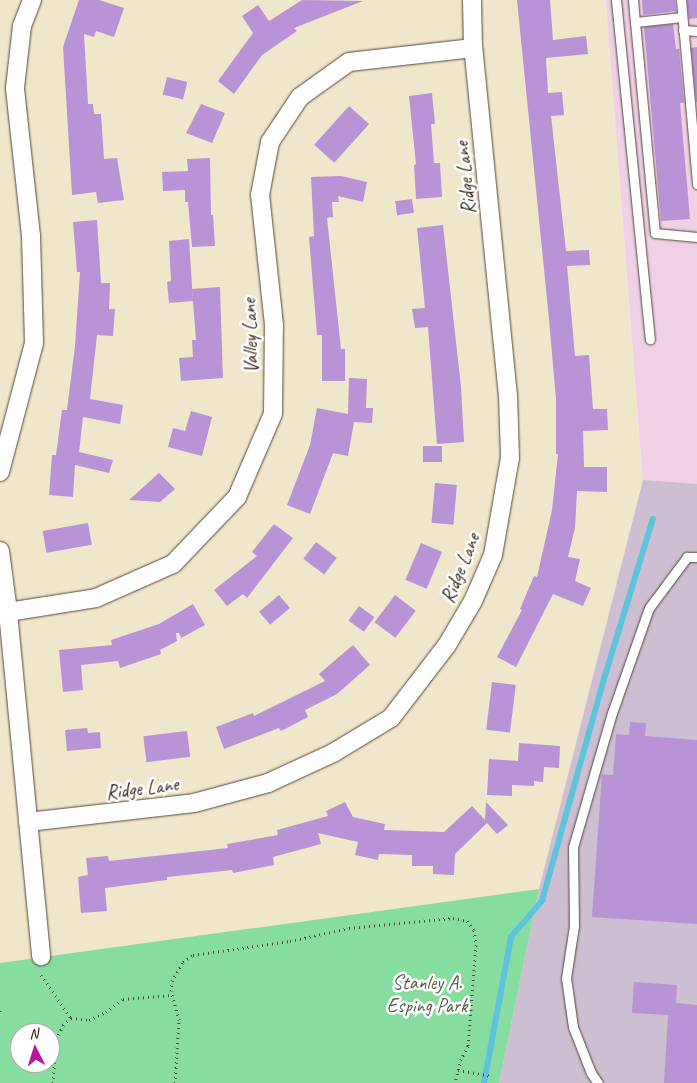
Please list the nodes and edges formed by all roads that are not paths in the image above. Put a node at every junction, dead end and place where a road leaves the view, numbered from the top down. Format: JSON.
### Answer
{"nodes":[{"id":1,"x":32,"y":0,"type":"edge"},
{"id":2,"x":472,"y":0,"type":"edge"},
{"id":3,"x":616,"y":0,"type":"edge"},
{"id":4,"x":633,"y":0,"type":"edge"},
{"id":5,"x":681,"y":0,"type":"edge"},
{"id":6,"x":682,"y":18,"type":"junction"},
{"id":7,"x":635,"y":22,"type":"junction"},
{"id":8,"x":684,"y":30,"type":"junction"},
{"id":9,"x":697,"y":31,"type":"edge"},
{"id":10,"x":473,"y":48,"type":"junction"},
{"id":11,"x":697,"y":184,"type":"edge"},
{"id":12,"x":697,"y":237,"type":"edge"},
{"id":13,"x":650,"y":339,"type":"dead end"},
{"id":14,"x":0,"y":472,"type":"edge"},
{"id":15,"x":0,"y":550,"type":"edge"},
{"id":16,"x":697,"y":558,"type":"edge"},
{"id":17,"x":8,"y":612,"type":"junction"},
{"id":18,"x":28,"y":822,"type":"junction"},
{"id":19,"x":41,"y":956,"type":"dead end"},
{"id":20,"x":598,"y":1083,"type":"edge"}],
"edges":[{"from":1,"to":14,"type":"street"},
{"from":2,"to":10,"type":"street","name":"Ridge Lane"},
{"from":3,"to":13,"type":"lane"},
{"from":4,"to":7,"type":"lane"},
{"from":5,"to":6,"type":"lane"},
{"from":6,"to":7,"type":"lane"},
{"from":6,"to":8,"type":"lane"},
{"from":7,"to":12,"type":"lane"},
{"from":8,"to":9,"type":"lane"},
{"from":8,"to":11,"type":"lane"},
{"from":10,"to":17,"type":"street","name":"Valley Lane"},
{"from":10,"to":18,"type":"street","name":"Ridge Lane"},
{"from":15,"to":17,"type":"street"},
{"from":16,"to":20,"type":"lane"},
{"from":17,"to":18,"type":"street"},
{"from":18,"to":19,"type":"street"}]}
